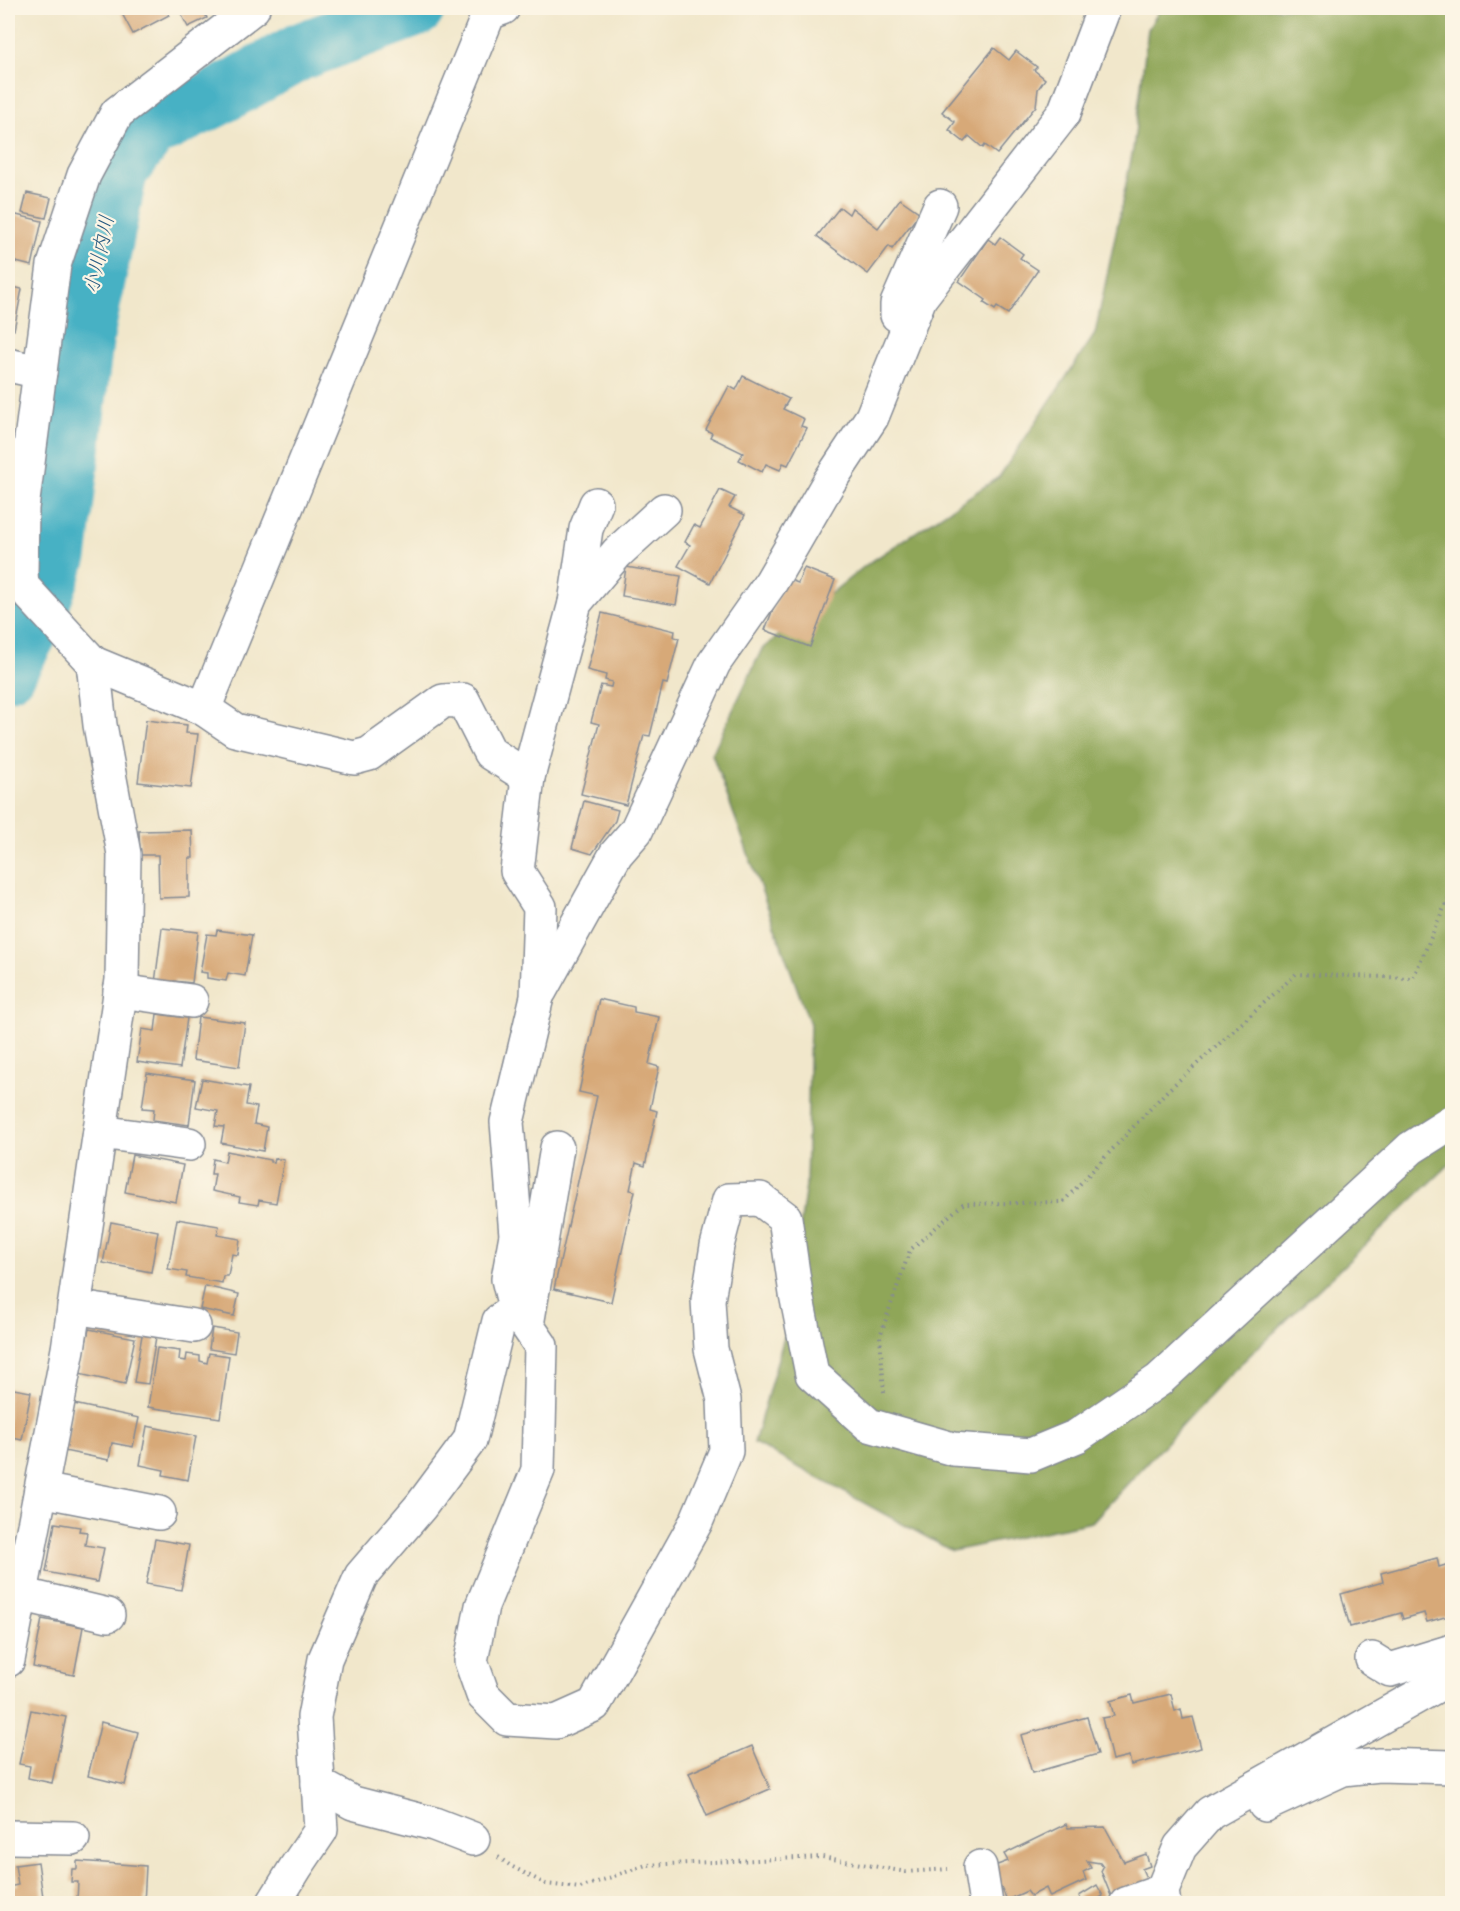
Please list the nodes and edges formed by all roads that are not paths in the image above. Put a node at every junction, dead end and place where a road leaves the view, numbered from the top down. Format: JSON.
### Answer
{"nodes":[{"id":1,"x":253,"y":8,"type":"edge"},
{"id":2,"x":503,"y":8,"type":"edge"},
{"id":3,"x":1104,"y":8,"type":"edge"},
{"id":4,"x":940,"y":206,"type":"dead end"},
{"id":5,"x":900,"y":347,"type":"junction"},
{"id":6,"x":8,"y":365,"type":"edge"},
{"id":7,"x":40,"y":372,"type":"junction"},
{"id":8,"x":596,"y":504,"type":"dead end"},
{"id":9,"x":15,"y":507,"type":"edge"},
{"id":10,"x":664,"y":510,"type":"dead end"},
{"id":11,"x":17,"y":589,"type":"edge"},
{"id":12,"x":575,"y":603,"type":"junction"},
{"id":13,"x":85,"y":655,"type":"junction"},
{"id":14,"x":204,"y":709,"type":"junction"},
{"id":15,"x":528,"y":777,"type":"junction"},
{"id":16,"x":120,"y":991,"type":"junction"},
{"id":17,"x":537,"y":998,"type":"junction"},
{"id":18,"x":191,"y":1001,"type":"dead end"},
{"id":19,"x":1452,"y":1122,"type":"edge"},
{"id":20,"x":100,"y":1132,"type":"junction"},
{"id":21,"x":189,"y":1144,"type":"dead end"},
{"id":22,"x":557,"y":1148,"type":"dead end"},
{"id":23,"x":74,"y":1307,"type":"junction"},
{"id":24,"x":521,"y":1317,"type":"junction"},
{"id":25,"x":194,"y":1326,"type":"dead end"},
{"id":26,"x":41,"y":1490,"type":"junction"},
{"id":27,"x":159,"y":1513,"type":"dead end"},
{"id":28,"x":20,"y":1594,"type":"junction"},
{"id":29,"x":108,"y":1615,"type":"dead end"},
{"id":30,"x":1452,"y":1651,"type":"edge"},
{"id":31,"x":1372,"y":1659,"type":"dead end"},
{"id":32,"x":8,"y":1660,"type":"edge"},
{"id":33,"x":1452,"y":1677,"type":"edge"},
{"id":34,"x":1452,"y":1767,"type":"edge"},
{"id":35,"x":318,"y":1784,"type":"junction"},
{"id":36,"x":1230,"y":1802,"type":"junction"},
{"id":37,"x":8,"y":1837,"type":"edge"},
{"id":38,"x":73,"y":1838,"type":"dead end"},
{"id":39,"x":473,"y":1839,"type":"road end"},
{"id":40,"x":980,"y":1866,"type":"road end"},
{"id":41,"x":1163,"y":1897,"type":"edge"},
{"id":42,"x":273,"y":1904,"type":"edge"},
{"id":43,"x":986,"y":1904,"type":"edge"},
{"id":44,"x":1126,"y":1904,"type":"edge"}],
"edges":[{"from":1,"to":7,"type":"street"},
{"from":2,"to":14,"type":"street"},
{"from":3,"to":5,"type":"street"},
{"from":4,"to":5,"type":"street"},
{"from":5,"to":17,"type":"street"},
{"from":6,"to":7,"type":"street"},
{"from":7,"to":9,"type":"street"},
{"from":8,"to":12,"type":"street"},
{"from":9,"to":11,"type":"street"},
{"from":10,"to":12,"type":"street"},
{"from":11,"to":13,"type":"street"},
{"from":12,"to":15,"type":"street"},
{"from":13,"to":14,"type":"street"},
{"from":13,"to":16,"type":"street"},
{"from":14,"to":15,"type":"street"},
{"from":15,"to":17,"type":"street"},
{"from":16,"to":18,"type":"street"},
{"from":16,"to":20,"type":"street"},
{"from":17,"to":24,"type":"street"},
{"from":19,"to":24,"type":"street"},
{"from":20,"to":21,"type":"street"},
{"from":20,"to":23,"type":"street"},
{"from":22,"to":24,"type":"street"},
{"from":23,"to":25,"type":"street"},
{"from":23,"to":26,"type":"street"},
{"from":24,"to":35,"type":"street"},
{"from":26,"to":27,"type":"street"},
{"from":26,"to":28,"type":"street"},
{"from":28,"to":29,"type":"street"},
{"from":28,"to":32,"type":"street"},
{"from":30,"to":31,"type":"street"},
{"from":33,"to":36,"type":"street"},
{"from":34,"to":36,"type":"street"},
{"from":35,"to":39,"type":"street"},
{"from":35,"to":42,"type":"street"},
{"from":36,"to":41,"type":"street"},
{"from":37,"to":38,"type":"street"},
{"from":40,"to":43,"type":"street"},
{"from":41,"to":44,"type":"street"}]}
